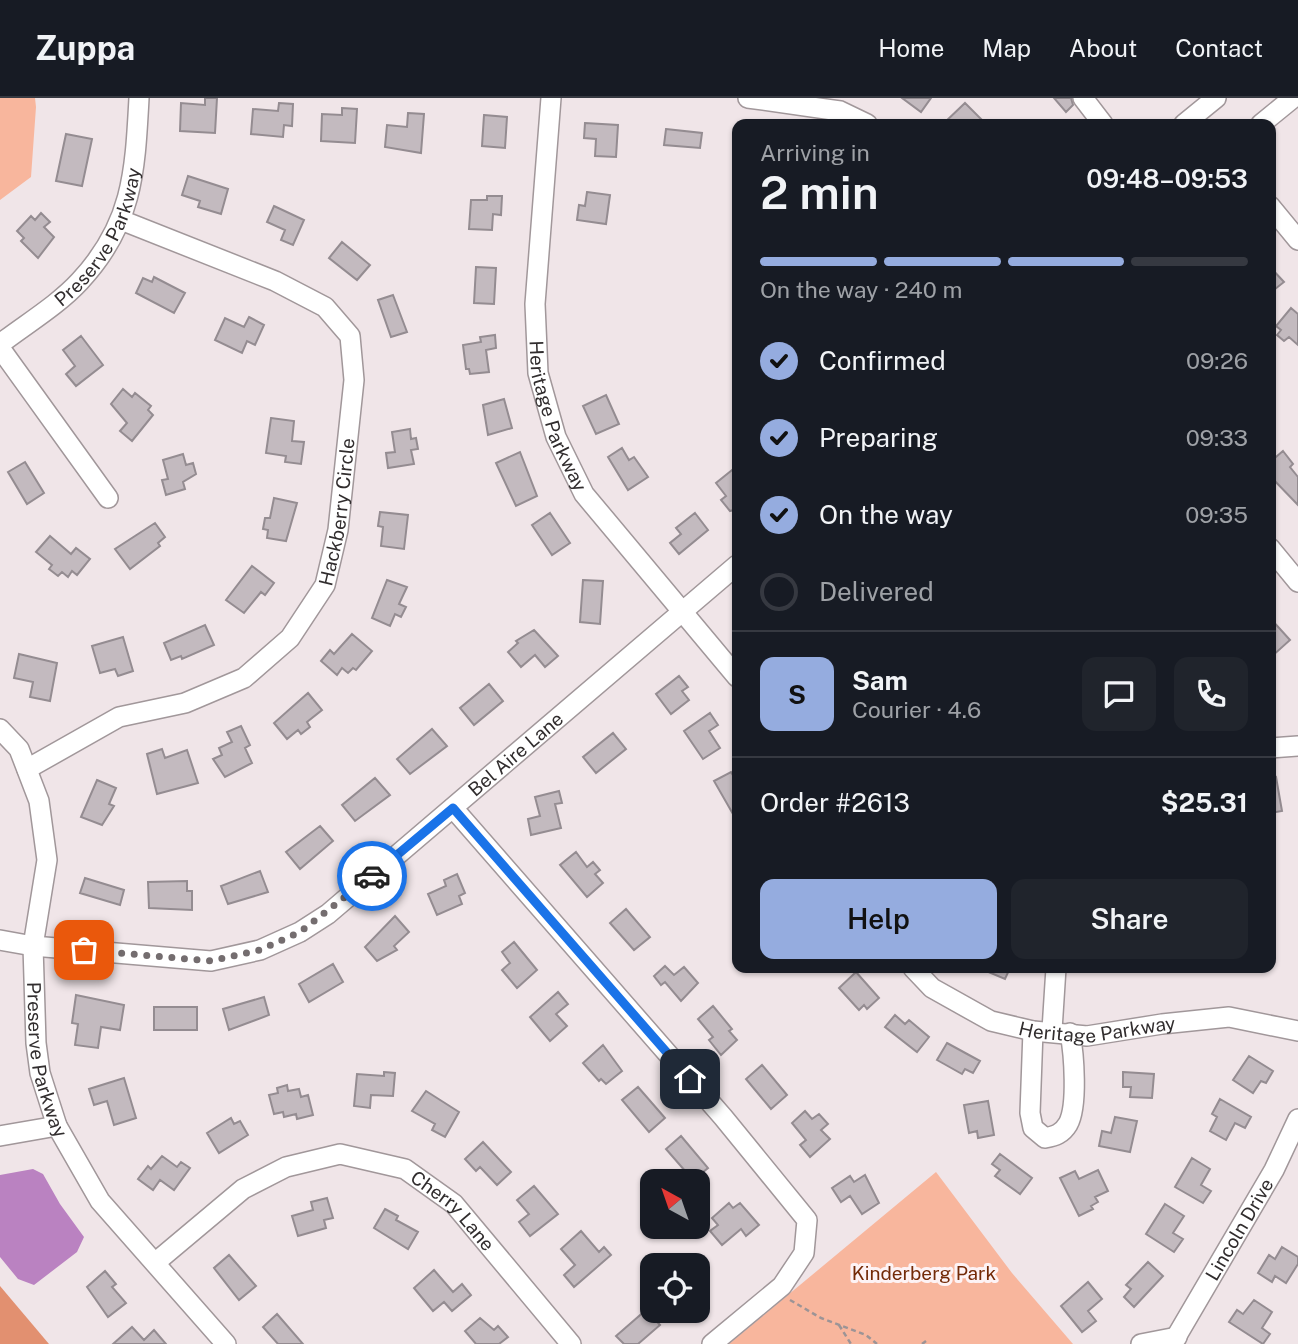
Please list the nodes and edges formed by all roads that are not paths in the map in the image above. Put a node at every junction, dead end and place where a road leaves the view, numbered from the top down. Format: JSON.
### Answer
{"nodes":[{"id":1,"x":139,"y":98,"type":"edge"},
{"id":2,"x":551,"y":98,"type":"edge"},
{"id":3,"x":748,"y":98,"type":"edge"},
{"id":4,"x":1083,"y":98,"type":"edge"},
{"id":5,"x":1216,"y":98,"type":"edge"},
{"id":6,"x":1293,"y":98,"type":"edge"},
{"id":7,"x":857,"y":119,"type":"edge"},
{"id":8,"x":1099,"y":119,"type":"edge"},
{"id":9,"x":1197,"y":119,"type":"edge"},
{"id":10,"x":1267,"y":119,"type":"edge"},
{"id":11,"x":1276,"y":213,"type":"edge"},
{"id":12,"x":121,"y":220,"type":"junction"},
{"id":13,"x":1298,"y":240,"type":"edge"},
{"id":14,"x":0,"y":346,"type":"edge"},
{"id":15,"x":108,"y":498,"type":"dead end"},
{"id":16,"x":1276,"y":555,"type":"edge"},
{"id":17,"x":732,"y":569,"type":"edge"},
{"id":18,"x":1298,"y":582,"type":"edge"},
{"id":19,"x":683,"y":611,"type":"junction"},
{"id":20,"x":732,"y":671,"type":"edge"},
{"id":21,"x":0,"y":729,"type":"edge"},
{"id":22,"x":1298,"y":746,"type":"edge"},
{"id":23,"x":1276,"y":748,"type":"edge"},
{"id":24,"x":27,"y":769,"type":"junction"},
{"id":25,"x":453,"y":808,"type":"junction"},
{"id":26,"x":0,"y":940,"type":"edge"},
{"id":27,"x":33,"y":946,"type":"junction"},
{"id":28,"x":918,"y":973,"type":"edge"},
{"id":29,"x":1056,"y":973,"type":"edge"},
{"id":30,"x":1298,"y":1031,"type":"edge"},
{"id":31,"x":1052,"y":1032,"type":"junction"},
{"id":32,"x":1298,"y":1119,"type":"edge"},
{"id":33,"x":57,"y":1126,"type":"junction"},
{"id":34,"x":0,"y":1136,"type":"edge"},
{"id":35,"x":156,"y":1262,"type":"junction"},
{"id":36,"x":1175,"y":1340,"type":"edge"},
{"id":37,"x":226,"y":1344,"type":"edge"},
{"id":38,"x":571,"y":1344,"type":"edge"},
{"id":39,"x":712,"y":1344,"type":"edge"},
{"id":40,"x":1141,"y":1344,"type":"edge"}],
"edges":[{"from":1,"to":12,"type":"street","name":"Preserve Parkway"},
{"from":2,"to":19,"type":"street","name":"Heritage Parkway"},
{"from":3,"to":7,"type":"street"},
{"from":4,"to":8,"type":"street"},
{"from":5,"to":9,"type":"street"},
{"from":6,"to":10,"type":"street"},
{"from":11,"to":13,"type":"street"},
{"from":12,"to":14,"type":"street","name":"Preserve Parkway"},
{"from":12,"to":24,"type":"street","name":"Hackberry Circle"},
{"from":14,"to":15,"type":"street"},
{"from":16,"to":18,"type":"street"},
{"from":17,"to":19,"type":"street","name":"Bel Aire Lane"},
{"from":19,"to":20,"type":"street","name":"Heritage Parkway"},
{"from":19,"to":25,"type":"street","name":"Bel Aire Lane"},
{"from":21,"to":24,"type":"street","name":"Preserve Parkway"},
{"from":22,"to":23,"type":"street"},
{"from":24,"to":27,"type":"street","name":"Preserve Parkway"},
{"from":25,"to":27,"type":"street","name":"Bel Aire Lane"},
{"from":25,"to":39,"type":"street"},
{"from":26,"to":27,"type":"street","name":"Bel Aire Lane"},
{"from":27,"to":33,"type":"street","name":"Preserve Parkway"},
{"from":28,"to":31,"type":"street","name":"Heritage Parkway"},
{"from":29,"to":31,"type":"street"},
{"from":30,"to":31,"type":"street","name":"Heritage Parkway"},
{"from":32,"to":36,"type":"street","name":"Lincoln Drive"},
{"from":33,"to":34,"type":"street"},
{"from":33,"to":35,"type":"street","name":"Preserve Parkway"},
{"from":35,"to":37,"type":"street","name":"Preserve Parkway"},
{"from":35,"to":38,"type":"street","name":"Cherry Lane"},
{"from":36,"to":40,"type":"street","name":"Lincoln Drive"}]}
